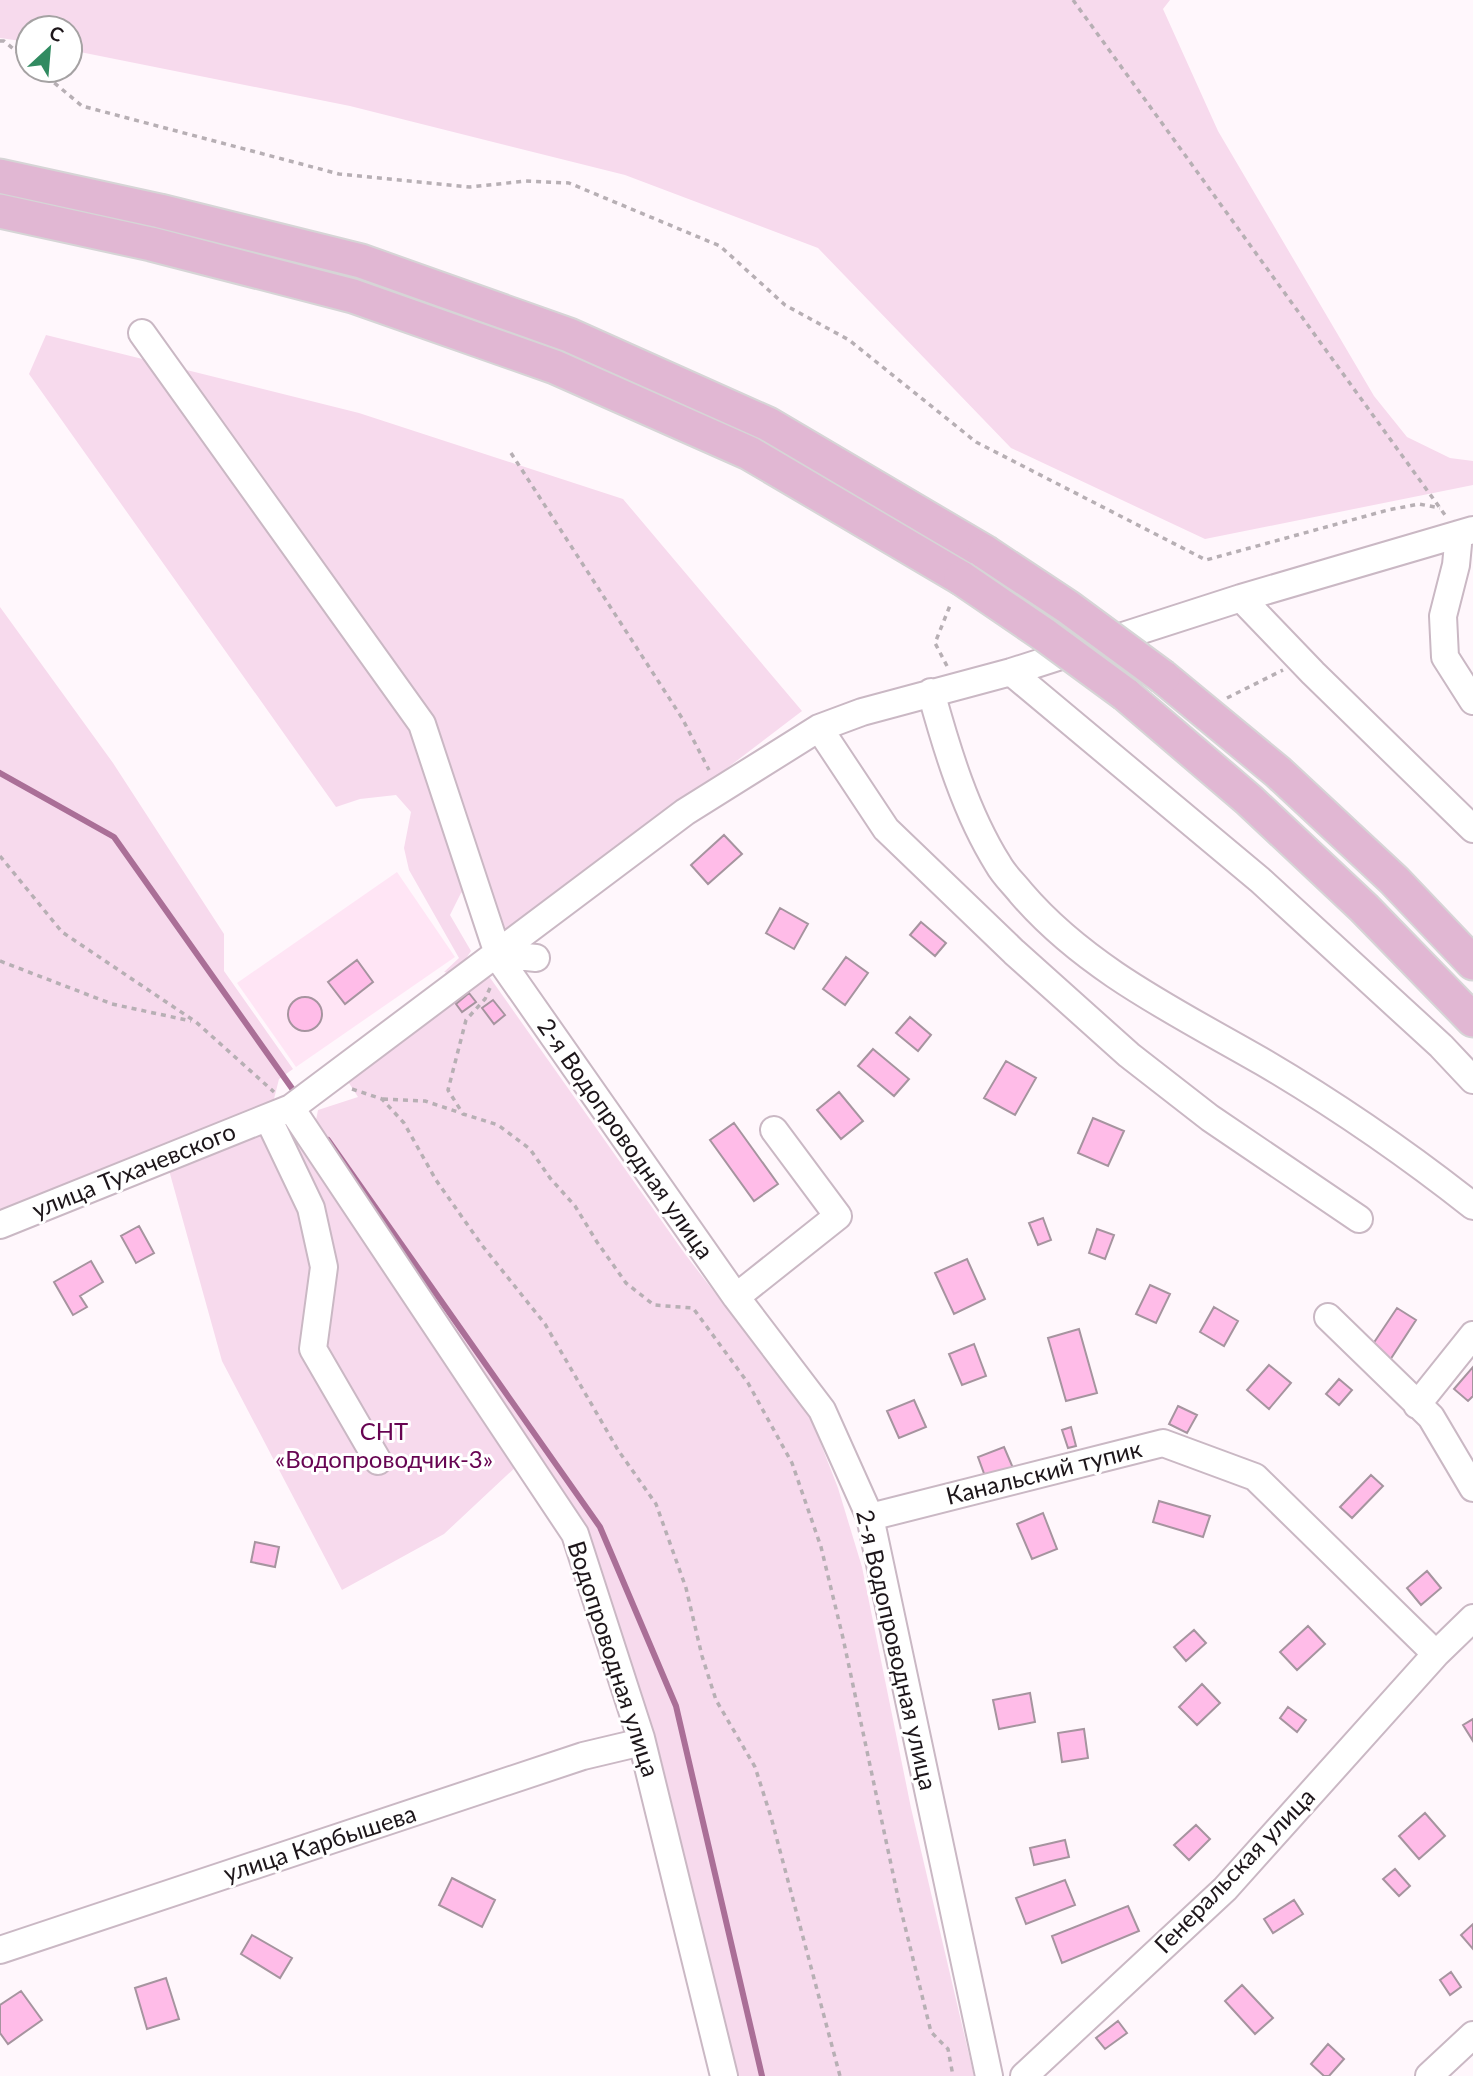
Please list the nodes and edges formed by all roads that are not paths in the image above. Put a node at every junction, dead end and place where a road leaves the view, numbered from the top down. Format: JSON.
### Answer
{"nodes":[{"id":1,"x":0,"y":176,"type":"edge"},
{"id":2,"x":0,"y":211,"type":"edge"},
{"id":3,"x":142,"y":333,"type":"dead end"},
{"id":4,"x":1466,"y":532,"type":"edge"},
{"id":5,"x":1241,"y":598,"type":"junction"},
{"id":6,"x":1010,"y":672,"type":"junction"},
{"id":7,"x":931,"y":692,"type":"junction"},
{"id":8,"x":1473,"y":701,"type":"edge"},
{"id":9,"x":819,"y":728,"type":"junction"},
{"id":10,"x":1473,"y":829,"type":"edge"},
{"id":11,"x":498,"y":957,"type":"junction"},
{"id":12,"x":536,"y":958,"type":"dead end"},
{"id":13,"x":1473,"y":962,"type":"edge"},
{"id":14,"x":1473,"y":1020,"type":"edge"},
{"id":15,"x":1473,"y":1080,"type":"edge"},
{"id":16,"x":280,"y":1113,"type":"junction"},
{"id":17,"x":774,"y":1130,"type":"dead end"},
{"id":18,"x":1473,"y":1206,"type":"edge"},
{"id":19,"x":1359,"y":1219,"type":"dead end"},
{"id":20,"x":0,"y":1225,"type":"edge"},
{"id":21,"x":736,"y":1297,"type":"junction"},
{"id":22,"x":1328,"y":1317,"type":"dead end"},
{"id":23,"x":1473,"y":1335,"type":"edge"},
{"id":24,"x":1417,"y":1405,"type":"junction"},
{"id":25,"x":378,"y":1461,"type":"dead end"},
{"id":26,"x":1473,"y":1488,"type":"edge"},
{"id":27,"x":870,"y":1517,"type":"junction"},
{"id":28,"x":1473,"y":1618,"type":"edge"},
{"id":29,"x":1436,"y":1654,"type":"junction"},
{"id":30,"x":642,"y":1742,"type":"junction"},
{"id":31,"x":0,"y":1950,"type":"edge"},
{"id":32,"x":1473,"y":2035,"type":"edge"},
{"id":33,"x":724,"y":2076,"type":"edge"},
{"id":34,"x":989,"y":2076,"type":"edge"},
{"id":35,"x":1024,"y":2076,"type":"edge"},
{"id":36,"x":1430,"y":2076,"type":"edge"}],
"edges":[{"from":1,"to":13,"type":"main road","bridge":true},
{"from":2,"to":14,"type":"main road","bridge":true},
{"from":3,"to":11,"type":"street","name":"2-я Водопроводная улица"},
{"from":4,"to":5,"type":"street","name":"улица Тухачевского"},
{"from":4,"to":8,"type":"street"},
{"from":5,"to":6,"type":"street","name":"улица Тухачевского"},
{"from":5,"to":10,"type":"street"},
{"from":6,"to":7,"type":"street","name":"улица Тухачевского"},
{"from":6,"to":15,"type":"street"},
{"from":7,"to":9,"type":"street","name":"улица Тухачевского"},
{"from":7,"to":18,"type":"street"},
{"from":9,"to":11,"type":"street","name":"улица Тухачевского"},
{"from":9,"to":19,"type":"street"},
{"from":11,"to":12,"type":"street"},
{"from":11,"to":16,"type":"street","name":"улица Тухачевского"},
{"from":11,"to":21,"type":"street","name":"2-я Водопроводная улица"},
{"from":16,"to":20,"type":"street","name":"улица Тухачевского"},
{"from":16,"to":25,"type":"street"},
{"from":16,"to":30,"type":"street","name":"Водопроводная улица"},
{"from":17,"to":21,"type":"street"},
{"from":21,"to":27,"type":"street","name":"2-я Водопроводная улица"},
{"from":22,"to":24,"type":"street"},
{"from":23,"to":24,"type":"street"},
{"from":24,"to":26,"type":"street"},
{"from":27,"to":29,"type":"street","name":"Канальский тупик"},
{"from":27,"to":34,"type":"street","name":"2-я Водопроводная улица"},
{"from":28,"to":29,"type":"street","name":"Генеральская улица"},
{"from":29,"to":35,"type":"street","name":"Генеральская улица"},
{"from":30,"to":31,"type":"street","name":"улица Карбышева"},
{"from":30,"to":33,"type":"street","name":"Водопроводная улица"},
{"from":32,"to":36,"type":"street"}]}
